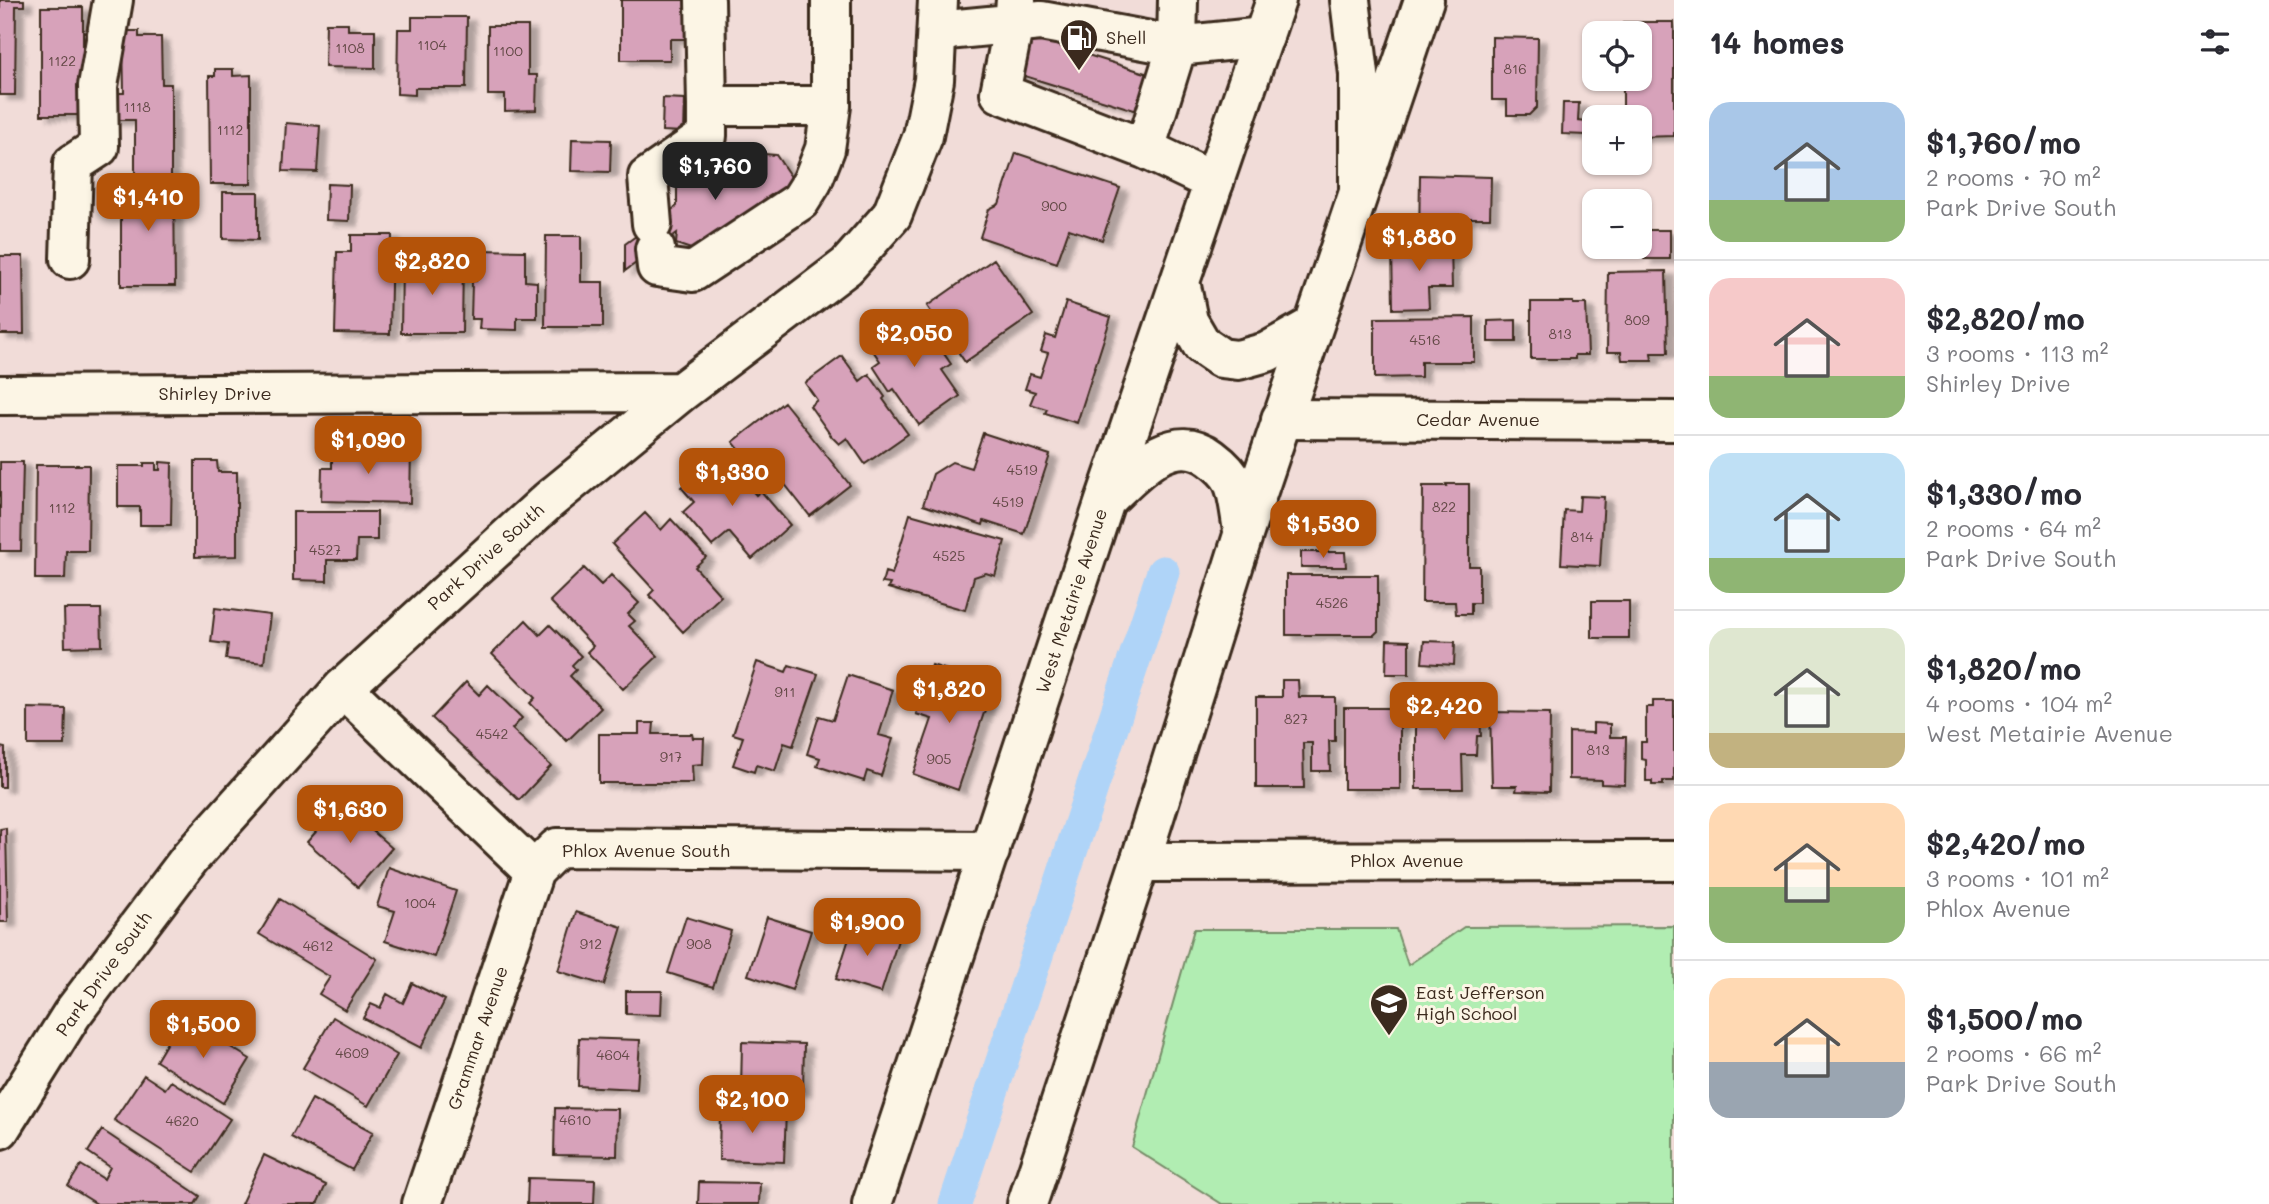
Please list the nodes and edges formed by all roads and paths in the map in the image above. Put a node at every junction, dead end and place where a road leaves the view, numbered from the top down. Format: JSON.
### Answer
{"nodes":[{"id":1,"x":113,"y":0,"type":"edge"},
{"id":2,"x":705,"y":0,"type":"edge"},
{"id":3,"x":831,"y":0,"type":"edge"},
{"id":4,"x":1178,"y":0,"type":"edge"},
{"id":5,"x":1276,"y":0,"type":"edge"},
{"id":6,"x":1350,"y":0,"type":"edge"},
{"id":7,"x":1424,"y":0,"type":"edge"},
{"id":8,"x":1015,"y":12,"type":"edge"},
{"id":9,"x":938,"y":15,"type":"edge"},
{"id":10,"x":1264,"y":37,"type":"junction"},
{"id":11,"x":1177,"y":46,"type":"junction"},
{"id":12,"x":707,"y":106,"type":"junction"},
{"id":13,"x":831,"y":106,"type":"junction"},
{"id":14,"x":1145,"y":149,"type":"junction"},
{"id":15,"x":1214,"y":182,"type":"junction"},
{"id":16,"x":1359,"y":190,"type":"junction"},
{"id":17,"x":70,"y":259,"type":"dead end"},
{"id":18,"x":1180,"y":281,"type":"junction"},
{"id":19,"x":1313,"y":326,"type":"junction"},
{"id":20,"x":681,"y":392,"type":"junction"},
{"id":21,"x":0,"y":395,"type":"edge"},
{"id":22,"x":1281,"y":419,"type":"junction"},
{"id":23,"x":1674,"y":421,"type":"edge"},
{"id":24,"x":1105,"y":501,"type":"junction"},
{"id":25,"x":1244,"y":532,"type":"junction"},
{"id":26,"x":343,"y":688,"type":"junction"},
{"id":27,"x":990,"y":851,"type":"junction"},
{"id":28,"x":1674,"y":861,"type":"edge"},
{"id":29,"x":1140,"y":862,"type":"junction"},
{"id":30,"x":534,"y":871,"type":"junction"},
{"id":31,"x":0,"y":1129,"type":"edge"},
{"id":32,"x":422,"y":1204,"type":"edge"},
{"id":33,"x":872,"y":1204,"type":"edge"},
{"id":34,"x":1027,"y":1204,"type":"edge"}],
"edges":[{"from":1,"to":17,"type":"main road"},
{"from":2,"to":12,"type":"main road"},
{"from":3,"to":13,"type":"main road"},
{"from":4,"to":11,"type":"main road"},
{"from":5,"to":10,"type":"main road","name":"West Metairie Avenue"},
{"from":6,"to":16,"type":"main road"},
{"from":7,"to":16,"type":"main road"},
{"from":8,"to":9,"type":"main road"},
{"from":8,"to":11,"type":"main road"},
{"from":8,"to":14,"type":"main road"},
{"from":9,"to":20,"type":"main road","name":"Park Drive South"},
{"from":10,"to":11,"type":"main road"},
{"from":10,"to":15,"type":"main road","name":"West Metairie Avenue"},
{"from":11,"to":14,"type":"main road"},
{"from":12,"to":13,"type":"main road"},
{"from":12,"to":13,"type":"main road"},
{"from":14,"to":15,"type":"main road"},
{"from":15,"to":18,"type":"main road","name":"West Metairie Avenue"},
{"from":16,"to":19,"type":"main road"},
{"from":18,"to":19,"type":"main road"},
{"from":18,"to":24,"type":"main road","name":"West Metairie Avenue"},
{"from":19,"to":22,"type":"main road"},
{"from":20,"to":21,"type":"main road","name":"Shirley Drive"},
{"from":20,"to":26,"type":"main road","name":"Park Drive South"},
{"from":22,"to":23,"type":"main road","name":"Cedar Avenue"},
{"from":22,"to":25,"type":"main road"},
{"from":24,"to":25,"type":"main road"},
{"from":24,"to":27,"type":"main road","name":"West Metairie Avenue"},
{"from":25,"to":29,"type":"main road"},
{"from":26,"to":30,"type":"main road"},
{"from":26,"to":31,"type":"main road","name":"Park Drive South"},
{"from":27,"to":30,"type":"main road","name":"Phlox Avenue South"},
{"from":27,"to":33,"type":"main road","name":"West Metairie Avenue"},
{"from":28,"to":29,"type":"main road","name":"Phlox Avenue"},
{"from":29,"to":34,"type":"main road"},
{"from":30,"to":32,"type":"main road","name":"Grammar Avenue"}]}
